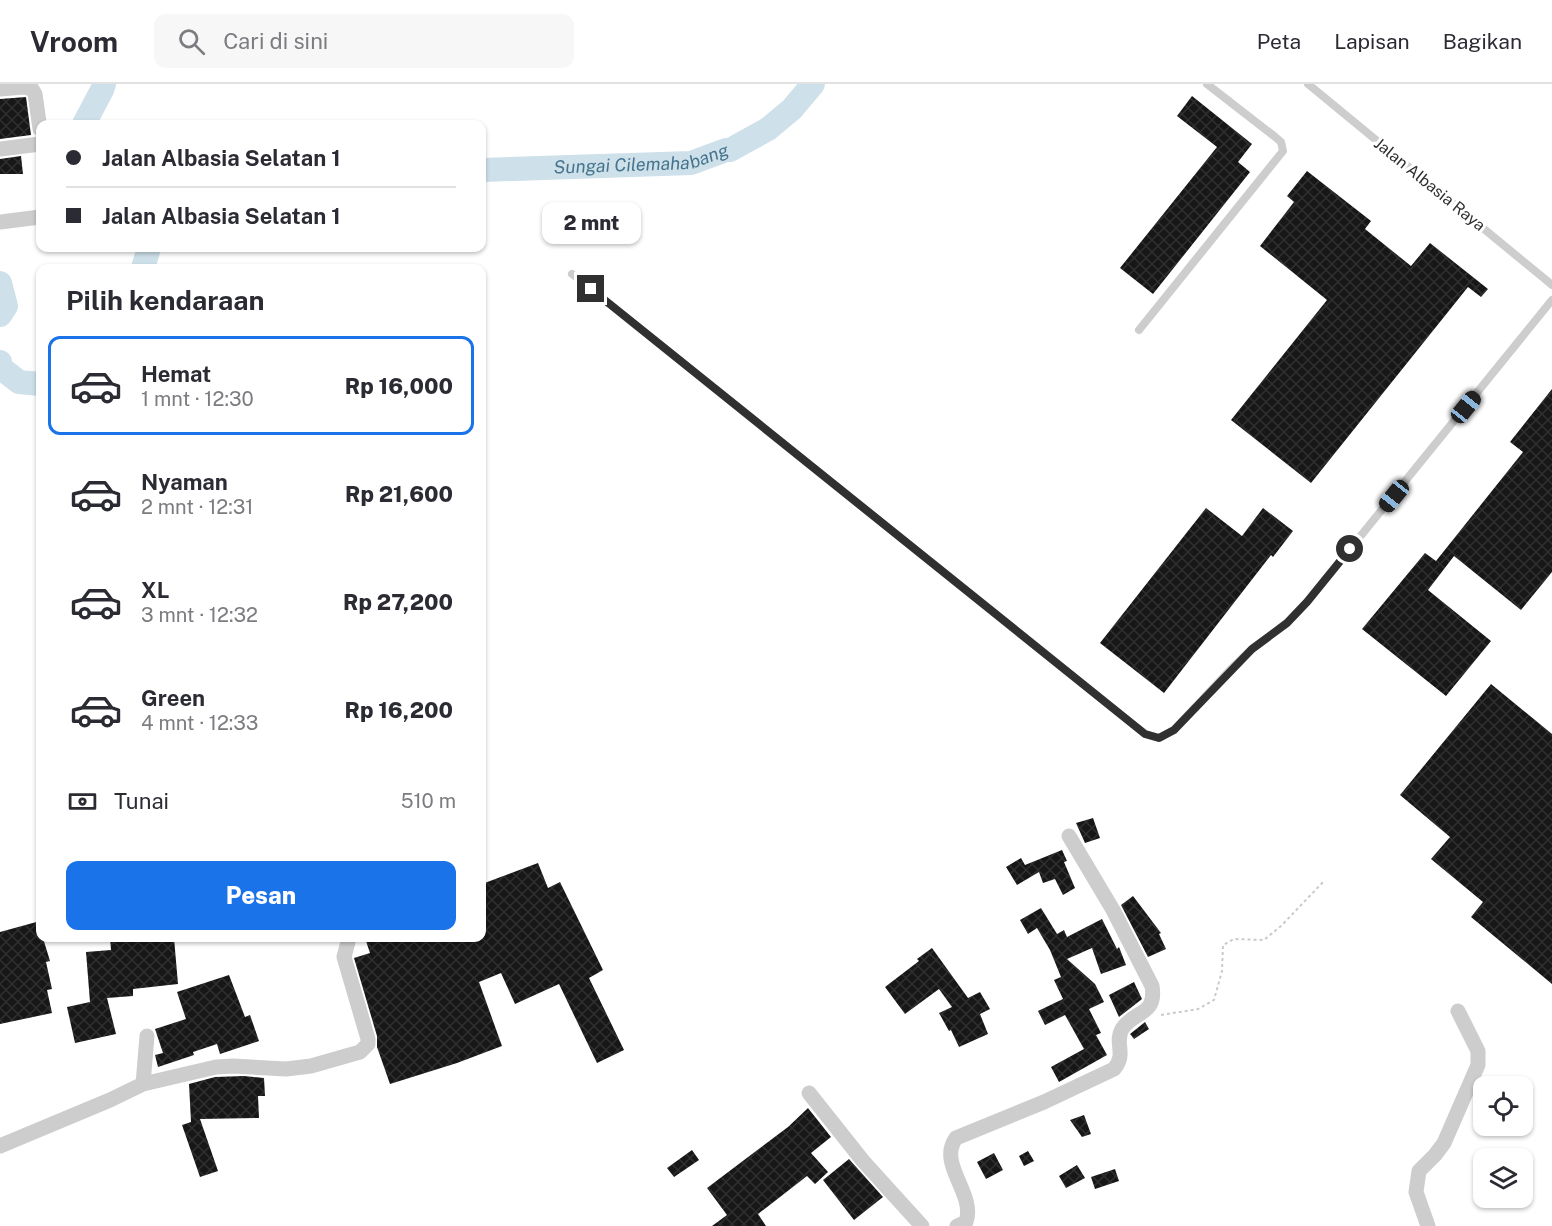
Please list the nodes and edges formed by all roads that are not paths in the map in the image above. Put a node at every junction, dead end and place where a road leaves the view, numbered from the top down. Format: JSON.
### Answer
{"nodes":[{"id":1,"x":1207,"y":84,"type":"edge"},
{"id":2,"x":1308,"y":84,"type":"edge"},
{"id":3,"x":0,"y":89,"type":"edge"},
{"id":4,"x":38,"y":120,"type":"edge"},
{"id":5,"x":36,"y":144,"type":"edge"},
{"id":6,"x":0,"y":149,"type":"edge"},
{"id":7,"x":36,"y":218,"type":"edge"},
{"id":8,"x":0,"y":222,"type":"edge"},
{"id":9,"x":572,"y":274,"type":"dead end"},
{"id":10,"x":1552,"y":285,"type":"edge"},
{"id":11,"x":1552,"y":300,"type":"edge"},
{"id":12,"x":1138,"y":330,"type":"dead end"},
{"id":13,"x":1069,"y":836,"type":"dead end"},
{"id":14,"x":348,"y":942,"type":"edge"},
{"id":15,"x":1458,"y":1011,"type":"dead end"},
{"id":16,"x":147,"y":1036,"type":"dead end"},
{"id":17,"x":143,"y":1084,"type":"junction"},
{"id":18,"x":809,"y":1093,"type":"dead end"},
{"id":19,"x":0,"y":1146,"type":"edge"},
{"id":20,"x":922,"y":1226,"type":"edge"},
{"id":21,"x":957,"y":1226,"type":"edge"},
{"id":22,"x":1428,"y":1226,"type":"edge"}],
"edges":[{"from":1,"to":12,"type":"lane"},
{"from":2,"to":10,"type":"lane","name":"Jalan Albasia Raya"},
{"from":3,"to":4,"type":"street"},
{"from":5,"to":6,"type":"street"},
{"from":7,"to":8,"type":"street"},
{"from":9,"to":11,"type":"lane"},
{"from":13,"to":21,"type":"street"},
{"from":14,"to":17,"type":"street"},
{"from":15,"to":22,"type":"street"},
{"from":16,"to":17,"type":"street"},
{"from":17,"to":19,"type":"street"},
{"from":18,"to":20,"type":"street"}]}
